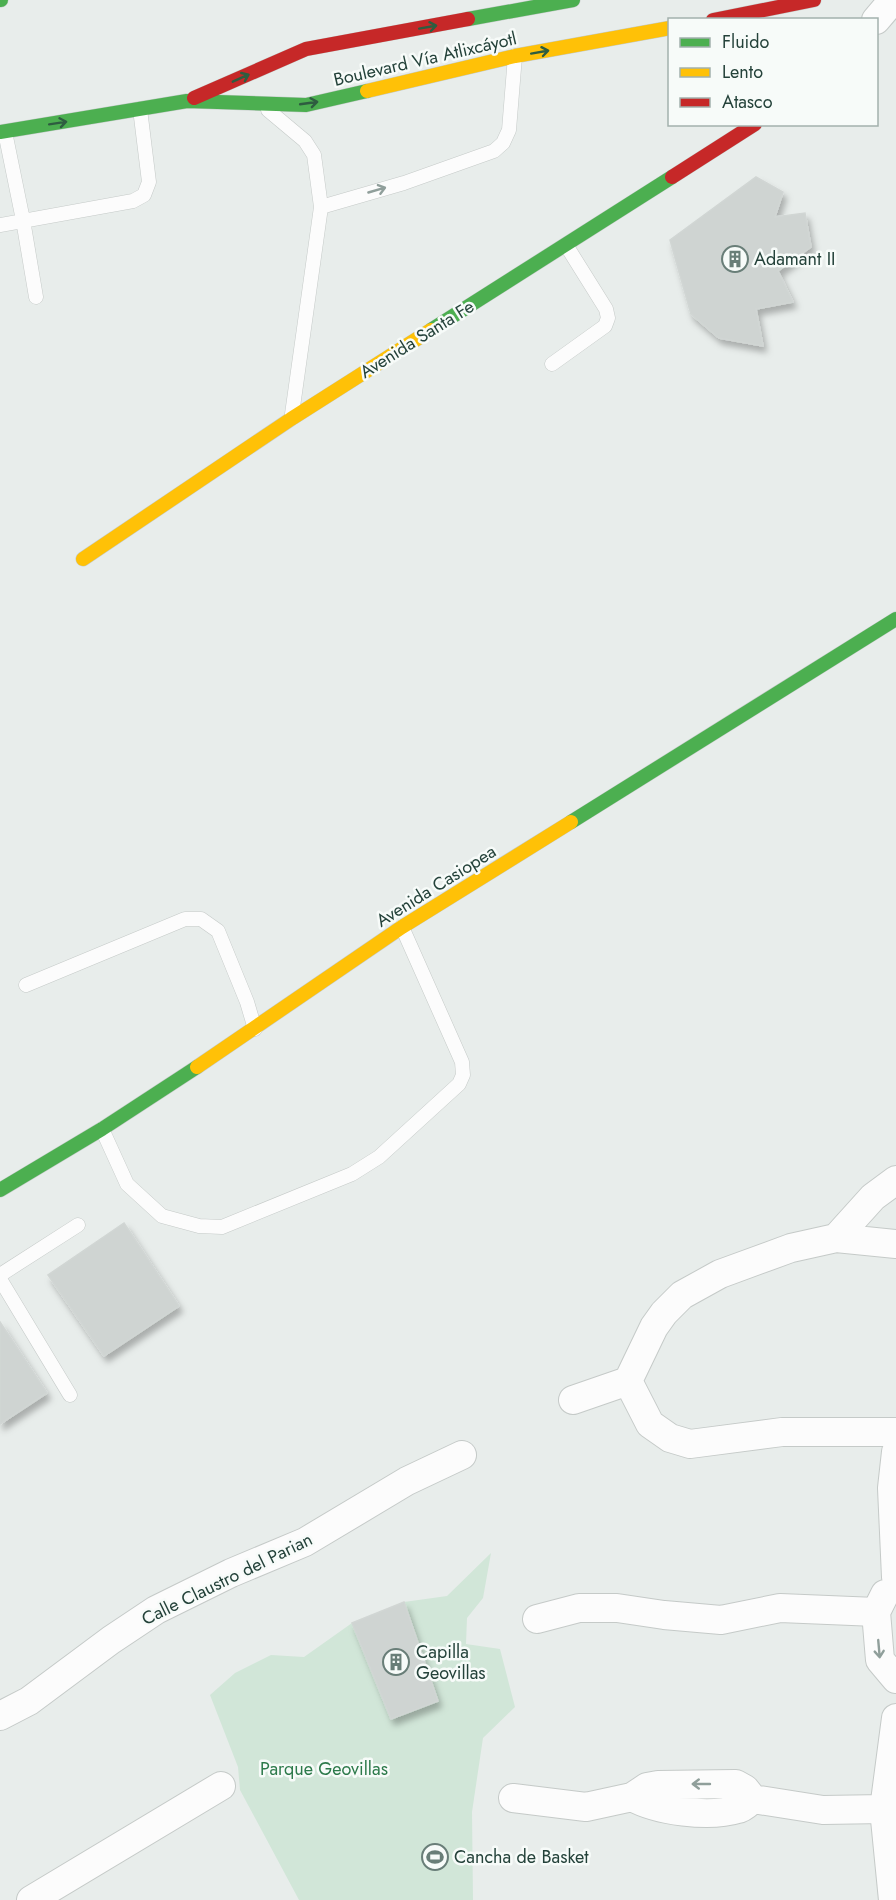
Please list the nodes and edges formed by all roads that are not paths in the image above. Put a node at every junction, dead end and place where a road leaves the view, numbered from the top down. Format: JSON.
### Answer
{"nodes":[{"id":1,"x":573,"y":0,"type":"edge"},
{"id":2,"x":814,"y":0,"type":"edge"},
{"id":3,"x":893,"y":0,"type":"edge"},
{"id":4,"x":723,"y":18,"type":"edge"},
{"id":5,"x":878,"y":18,"type":"edge"},
{"id":6,"x":668,"y":28,"type":"edge"},
{"id":7,"x":515,"y":56,"type":"junction"},
{"id":8,"x":187,"y":101,"type":"junction"},
{"id":9,"x":260,"y":104,"type":"junction"},
{"id":10,"x":140,"y":109,"type":"junction"},
{"id":11,"x":752,"y":126,"type":"edge"},
{"id":12,"x":2,"y":132,"type":"edge"},
{"id":13,"x":321,"y":207,"type":"junction"},
{"id":14,"x":23,"y":220,"type":"junction"},
{"id":15,"x":0,"y":225,"type":"edge"},
{"id":16,"x":566,"y":245,"type":"junction"},
{"id":17,"x":36,"y":297,"type":"dead end"},
{"id":18,"x":552,"y":364,"type":"dead end"},
{"id":19,"x":291,"y":419,"type":"junction"},
{"id":20,"x":83,"y":559,"type":"dead end"},
{"id":21,"x":896,"y":620,"type":"edge"},
{"id":22,"x":402,"y":927,"type":"junction"},
{"id":23,"x":26,"y":985,"type":"dead end"},
{"id":24,"x":255,"y":1029,"type":"junction"},
{"id":25,"x":102,"y":1129,"type":"junction"},
{"id":26,"x":896,"y":1180,"type":"edge"},
{"id":27,"x":0,"y":1191,"type":"edge"},
{"id":28,"x":78,"y":1225,"type":"dead end"},
{"id":29,"x":836,"y":1238,"type":"junction"},
{"id":30,"x":896,"y":1244,"type":"edge"},
{"id":31,"x":0,"y":1277,"type":"edge"},
{"id":32,"x":628,"y":1381,"type":"junction"},
{"id":33,"x":70,"y":1395,"type":"dead end"},
{"id":34,"x":573,"y":1400,"type":"dead end"},
{"id":35,"x":896,"y":1432,"type":"edge"},
{"id":36,"x":896,"y":1452,"type":"edge"},
{"id":37,"x":462,"y":1455,"type":"dead end"},
{"id":38,"x":896,"y":1577,"type":"edge"},
{"id":39,"x":876,"y":1612,"type":"junction"},
{"id":40,"x":537,"y":1619,"type":"dead end"},
{"id":41,"x":896,"y":1679,"type":"edge"},
{"id":42,"x":0,"y":1716,"type":"edge"},
{"id":43,"x":896,"y":1718,"type":"edge"},
{"id":44,"x":220,"y":1786,"type":"dead end"},
{"id":45,"x":513,"y":1798,"type":"dead end"},
{"id":46,"x":884,"y":1809,"type":"junction"},
{"id":47,"x":31,"y":1900,"type":"edge"},
{"id":48,"x":893,"y":1900,"type":"edge"}],
"edges":[{"from":8,"to":1,"type":"street","name":"Boulevard Vía Atlixcáyotl","one_way":true},
{"from":2,"to":4,"type":"street"},
{"from":3,"to":5,"type":"street"},
{"from":7,"to":6,"type":"street","name":"Boulevard Vía Atlixcáyotl","one_way":true},
{"from":9,"to":7,"type":"street","name":"Boulevard Vía Atlixcáyotl","one_way":true},
{"from":13,"to":7,"type":"lane","one_way":true},
{"from":8,"to":9,"type":"street","name":"Boulevard Vía Atlixcáyotl"},
{"from":8,"to":10,"type":"street","name":"Boulevard Vía Atlixcáyotl"},
{"from":9,"to":13,"type":"lane"},
{"from":12,"to":10,"type":"street","name":"Boulevard Vía Atlixcáyotl","one_way":true},
{"from":10,"to":14,"type":"lane"},
{"from":11,"to":16,"type":"street","name":"Avenida Santa Fe"},
{"from":12,"to":14,"type":"lane"},
{"from":13,"to":19,"type":"lane"},
{"from":14,"to":15,"type":"lane"},
{"from":14,"to":17,"type":"lane"},
{"from":16,"to":18,"type":"lane"},
{"from":16,"to":19,"type":"street","name":"Avenida Santa Fe"},
{"from":19,"to":20,"type":"street","name":"Avenida Santa Fe"},
{"from":21,"to":22,"type":"street","name":"Avenida Casiopea"},
{"from":22,"to":24,"type":"street","name":"Avenida Casiopea"},
{"from":22,"to":25,"type":"lane"},
{"from":23,"to":24,"type":"lane"},
{"from":24,"to":25,"type":"street","name":"Avenida Casiopea"},
{"from":25,"to":27,"type":"street","name":"Avenida Casiopea"},
{"from":26,"to":29,"type":"street"},
{"from":28,"to":31,"type":"lane"},
{"from":29,"to":30,"type":"street"},
{"from":29,"to":32,"type":"street"},
{"from":31,"to":33,"type":"lane"},
{"from":32,"to":34,"type":"street"},
{"from":32,"to":35,"type":"street"},
{"from":36,"to":38,"type":"street"},
{"from":37,"to":42,"type":"street","name":"Calle Claustro del Parian"},
{"from":38,"to":39,"type":"street"},
{"from":39,"to":40,"type":"street"},
{"from":39,"to":41,"type":"street","one_way":true},
{"from":43,"to":46,"type":"street"},
{"from":44,"to":47,"type":"street"},
{"from":45,"to":46,"type":"street"},
{"from":46,"to":48,"type":"street"}]}
